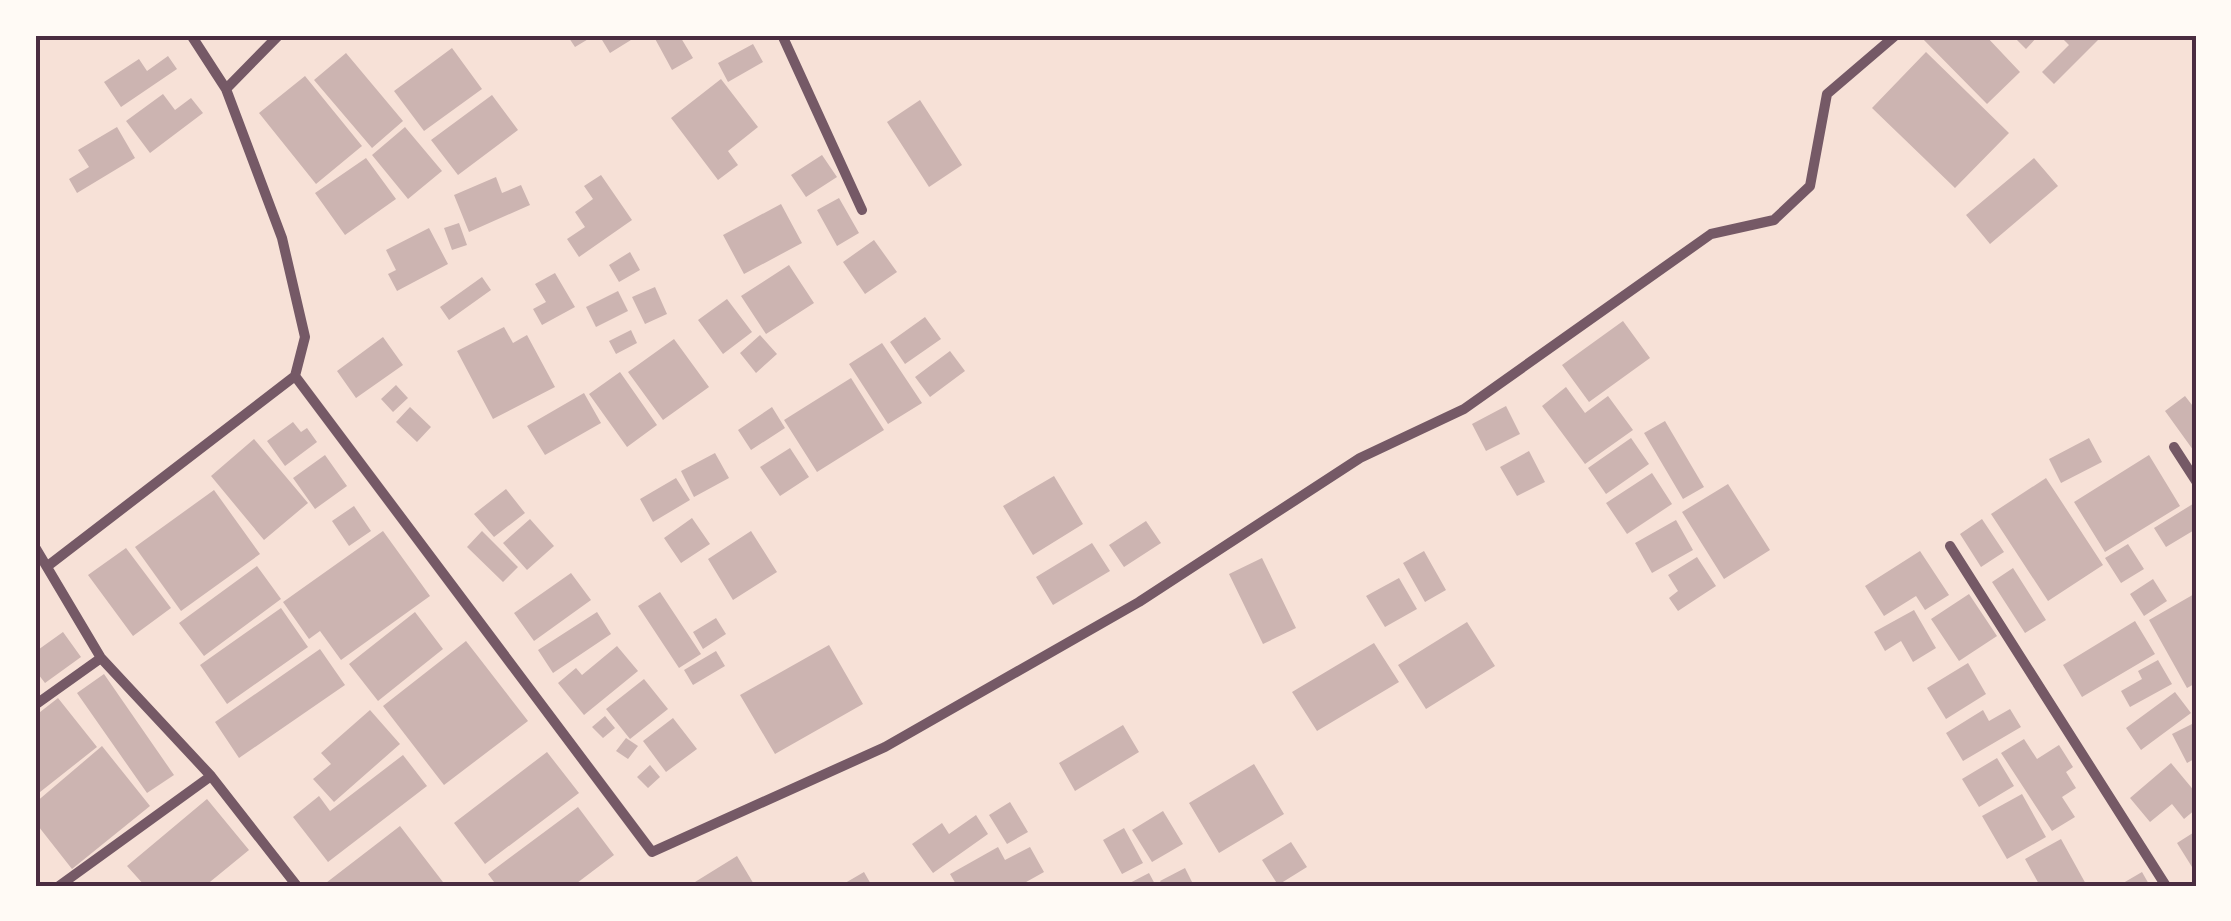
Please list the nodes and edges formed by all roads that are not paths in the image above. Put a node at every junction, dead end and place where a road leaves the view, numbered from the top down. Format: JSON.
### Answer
{"nodes":[{"id":1,"x":191,"y":35,"type":"edge"},
{"id":2,"x":279,"y":35,"type":"edge"},
{"id":3,"x":782,"y":35,"type":"edge"},
{"id":4,"x":1896,"y":35,"type":"edge"},
{"id":5,"x":226,"y":90,"type":"junction"},
{"id":6,"x":862,"y":210,"type":"dead end"},
{"id":7,"x":295,"y":376,"type":"junction"},
{"id":8,"x":2174,"y":448,"type":"dead end"},
{"id":9,"x":2196,"y":480,"type":"edge"},
{"id":10,"x":1950,"y":546,"type":"dead end"},
{"id":11,"x":35,"y":547,"type":"edge"},
{"id":12,"x":49,"y":565,"type":"junction"},
{"id":13,"x":101,"y":658,"type":"junction"},
{"id":14,"x":35,"y":705,"type":"edge"},
{"id":15,"x":211,"y":776,"type":"junction"},
{"id":16,"x":60,"y":886,"type":"edge"},
{"id":17,"x":297,"y":886,"type":"edge"},
{"id":18,"x":2166,"y":886,"type":"edge"}],
"edges":[{"from":1,"to":5,"type":"street"},
{"from":2,"to":5,"type":"street"},
{"from":3,"to":6,"type":"street"},
{"from":4,"to":7,"type":"street"},
{"from":5,"to":7,"type":"street"},
{"from":7,"to":12,"type":"street"},
{"from":8,"to":9,"type":"street"},
{"from":10,"to":18,"type":"street"},
{"from":11,"to":12,"type":"street"},
{"from":12,"to":13,"type":"street"},
{"from":13,"to":14,"type":"street"},
{"from":13,"to":15,"type":"street"},
{"from":15,"to":16,"type":"street"},
{"from":15,"to":17,"type":"street"}]}
